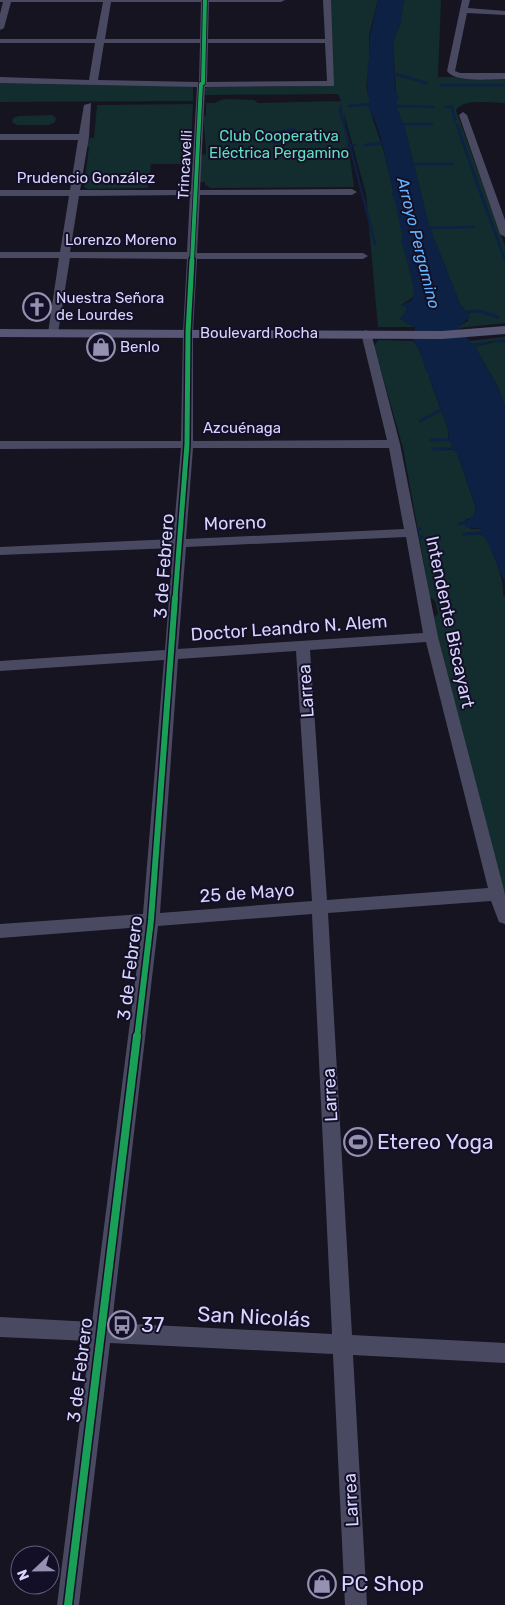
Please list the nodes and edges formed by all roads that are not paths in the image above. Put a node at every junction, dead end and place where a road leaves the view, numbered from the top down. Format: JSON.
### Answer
{"nodes":[{"id":1,"x":0,"y":0,"type":"edge"},
{"id":2,"x":8,"y":0,"type":"edge"},
{"id":3,"x":107,"y":0,"type":"edge"},
{"id":4,"x":205,"y":0,"type":"edge"},
{"id":5,"x":281,"y":0,"type":"edge"},
{"id":6,"x":327,"y":0,"type":"edge"},
{"id":7,"x":466,"y":0,"type":"edge"},
{"id":8,"x":464,"y":10,"type":"junction"},
{"id":9,"x":505,"y":13,"type":"edge"},
{"id":10,"x":0,"y":28,"type":"edge"},
{"id":11,"x":0,"y":41,"type":"edge"},
{"id":12,"x":100,"y":41,"type":"junction"},
{"id":13,"x":203,"y":41,"type":"junction"},
{"id":14,"x":329,"y":41,"type":"junction"},
{"id":15,"x":505,"y":76,"type":"edge"},
{"id":16,"x":0,"y":80,"type":"edge"},
{"id":17,"x":93,"y":82,"type":"junction"},
{"id":18,"x":201,"y":84,"type":"junction"},
{"id":19,"x":88,"y":105,"type":"dead end"},
{"id":20,"x":463,"y":115,"type":"dead end"},
{"id":21,"x":0,"y":137,"type":"edge"},
{"id":22,"x":84,"y":137,"type":"junction"},
{"id":23,"x":352,"y":192,"type":"dead end"},
{"id":24,"x":0,"y":193,"type":"edge"},
{"id":25,"x":75,"y":193,"type":"junction"},
{"id":26,"x":196,"y":193,"type":"junction"},
{"id":27,"x":493,"y":202,"type":"junction"},
{"id":28,"x":505,"y":204,"type":"edge"},
{"id":29,"x":505,"y":234,"type":"edge"},
{"id":30,"x":0,"y":255,"type":"edge"},
{"id":31,"x":64,"y":255,"type":"junction"},
{"id":32,"x":193,"y":256,"type":"junction"},
{"id":33,"x":363,"y":256,"type":"dead end"},
{"id":34,"x":505,"y":330,"type":"edge"},
{"id":35,"x":188,"y":332,"type":"junction"},
{"id":36,"x":0,"y":333,"type":"edge"},
{"id":37,"x":53,"y":333,"type":"junction"},
{"id":38,"x":366,"y":333,"type":"junction"},
{"id":39,"x":0,"y":444,"type":"edge"},
{"id":40,"x":187,"y":444,"type":"junction"},
{"id":41,"x":394,"y":444,"type":"junction"},
{"id":42,"x":412,"y":533,"type":"junction"},
{"id":43,"x":181,"y":543,"type":"junction"},
{"id":44,"x":0,"y":551,"type":"edge"},
{"id":45,"x":431,"y":637,"type":"junction"},
{"id":46,"x":303,"y":646,"type":"junction"},
{"id":47,"x":172,"y":656,"type":"junction"},
{"id":48,"x":0,"y":666,"type":"edge"},
{"id":49,"x":497,"y":894,"type":"junction"},
{"id":50,"x":320,"y":909,"type":"junction"},
{"id":51,"x":505,"y":917,"type":"edge"},
{"id":52,"x":151,"y":920,"type":"junction"},
{"id":53,"x":0,"y":931,"type":"edge"},
{"id":54,"x":0,"y":1328,"type":"edge"},
{"id":55,"x":100,"y":1332,"type":"junction"},
{"id":56,"x":342,"y":1345,"type":"junction"},
{"id":57,"x":505,"y":1353,"type":"edge"},
{"id":58,"x":68,"y":1605,"type":"edge"},
{"id":59,"x":356,"y":1605,"type":"edge"}],
"edges":[{"from":1,"to":2,"type":"street"},
{"from":2,"to":3,"type":"street"},
{"from":2,"to":10,"type":"street"},
{"from":3,"to":4,"type":"street"},
{"from":3,"to":12,"type":"street"},
{"from":4,"to":5,"type":"street"},
{"from":4,"to":13,"type":"street","name":"Trincavelli"},
{"from":6,"to":14,"type":"street"},
{"from":7,"to":8,"type":"street"},
{"from":8,"to":9,"type":"street"},
{"from":8,"to":15,"type":"street"},
{"from":11,"to":12,"type":"street"},
{"from":12,"to":13,"type":"street"},
{"from":12,"to":17,"type":"street"},
{"from":13,"to":14,"type":"street"},
{"from":13,"to":18,"type":"street","name":"Trincavelli"},
{"from":14,"to":18,"type":"street"},
{"from":16,"to":17,"type":"street"},
{"from":17,"to":18,"type":"street"},
{"from":18,"to":26,"type":"street","name":"Trincavelli"},
{"from":19,"to":22,"type":"street"},
{"from":20,"to":27,"type":"street"},
{"from":21,"to":22,"type":"street"},
{"from":22,"to":25,"type":"street"},
{"from":23,"to":26,"type":"street","name":"Prudencio González"},
{"from":24,"to":25,"type":"street","name":"Prudencio González"},
{"from":25,"to":26,"type":"street","name":"Prudencio González"},
{"from":25,"to":31,"type":"street"},
{"from":26,"to":32,"type":"street","name":"Trincavelli"},
{"from":27,"to":28,"type":"street"},
{"from":27,"to":29,"type":"street"},
{"from":30,"to":31,"type":"street","name":"Lorenzo Moreno"},
{"from":31,"to":32,"type":"street","name":"Lorenzo Moreno"},
{"from":31,"to":37,"type":"street"},
{"from":32,"to":33,"type":"street","name":"Lorenzo Moreno"},
{"from":32,"to":35,"type":"street","name":"Trincavelli"},
{"from":34,"to":38,"type":"main road","name":"Boulevard Rocha"},
{"from":35,"to":37,"type":"main road","name":"Boulevard Rocha"},
{"from":35,"to":38,"type":"main road","name":"Boulevard Rocha"},
{"from":35,"to":40,"type":"street","name":"3 de Febrero"},
{"from":36,"to":37,"type":"main road","name":"Boulevard Rocha"},
{"from":38,"to":41,"type":"street","name":"Intendente Biscayart"},
{"from":39,"to":40,"type":"street","name":"Azcuénaga"},
{"from":40,"to":41,"type":"street","name":"Azcuénaga"},
{"from":40,"to":43,"type":"street","name":"3 de Febrero"},
{"from":41,"to":42,"type":"street","name":"Intendente Biscayart"},
{"from":42,"to":43,"type":"street","name":"Moreno"},
{"from":42,"to":45,"type":"street","name":"Intendente Biscayart"},
{"from":43,"to":44,"type":"street","name":"Moreno"},
{"from":43,"to":47,"type":"street","name":"3 de Febrero"},
{"from":45,"to":46,"type":"street","name":"Doctor Leandro N. Alem"},
{"from":45,"to":49,"type":"street","name":"Intendente Biscayart"},
{"from":46,"to":47,"type":"street","name":"Doctor Leandro N. Alem"},
{"from":46,"to":50,"type":"street","name":"Larrea"},
{"from":47,"to":48,"type":"street","name":"Doctor Leandro N. Alem"},
{"from":47,"to":52,"type":"street","name":"3 de Febrero"},
{"from":49,"to":50,"type":"street","name":"25 de Mayo"},
{"from":49,"to":51,"type":"street","name":"Intendente Biscayart"},
{"from":50,"to":52,"type":"street","name":"25 de Mayo"},
{"from":50,"to":56,"type":"street","name":"Larrea"},
{"from":52,"to":53,"type":"street","name":"25 de Mayo"},
{"from":52,"to":55,"type":"street","name":"3 de Febrero"},
{"from":54,"to":55,"type":"street","name":"San Nicolás"},
{"from":55,"to":56,"type":"street","name":"San Nicolás"},
{"from":55,"to":58,"type":"street","name":"3 de Febrero"},
{"from":56,"to":57,"type":"street","name":"San Nicolás"},
{"from":56,"to":59,"type":"street","name":"Larrea"}]}
